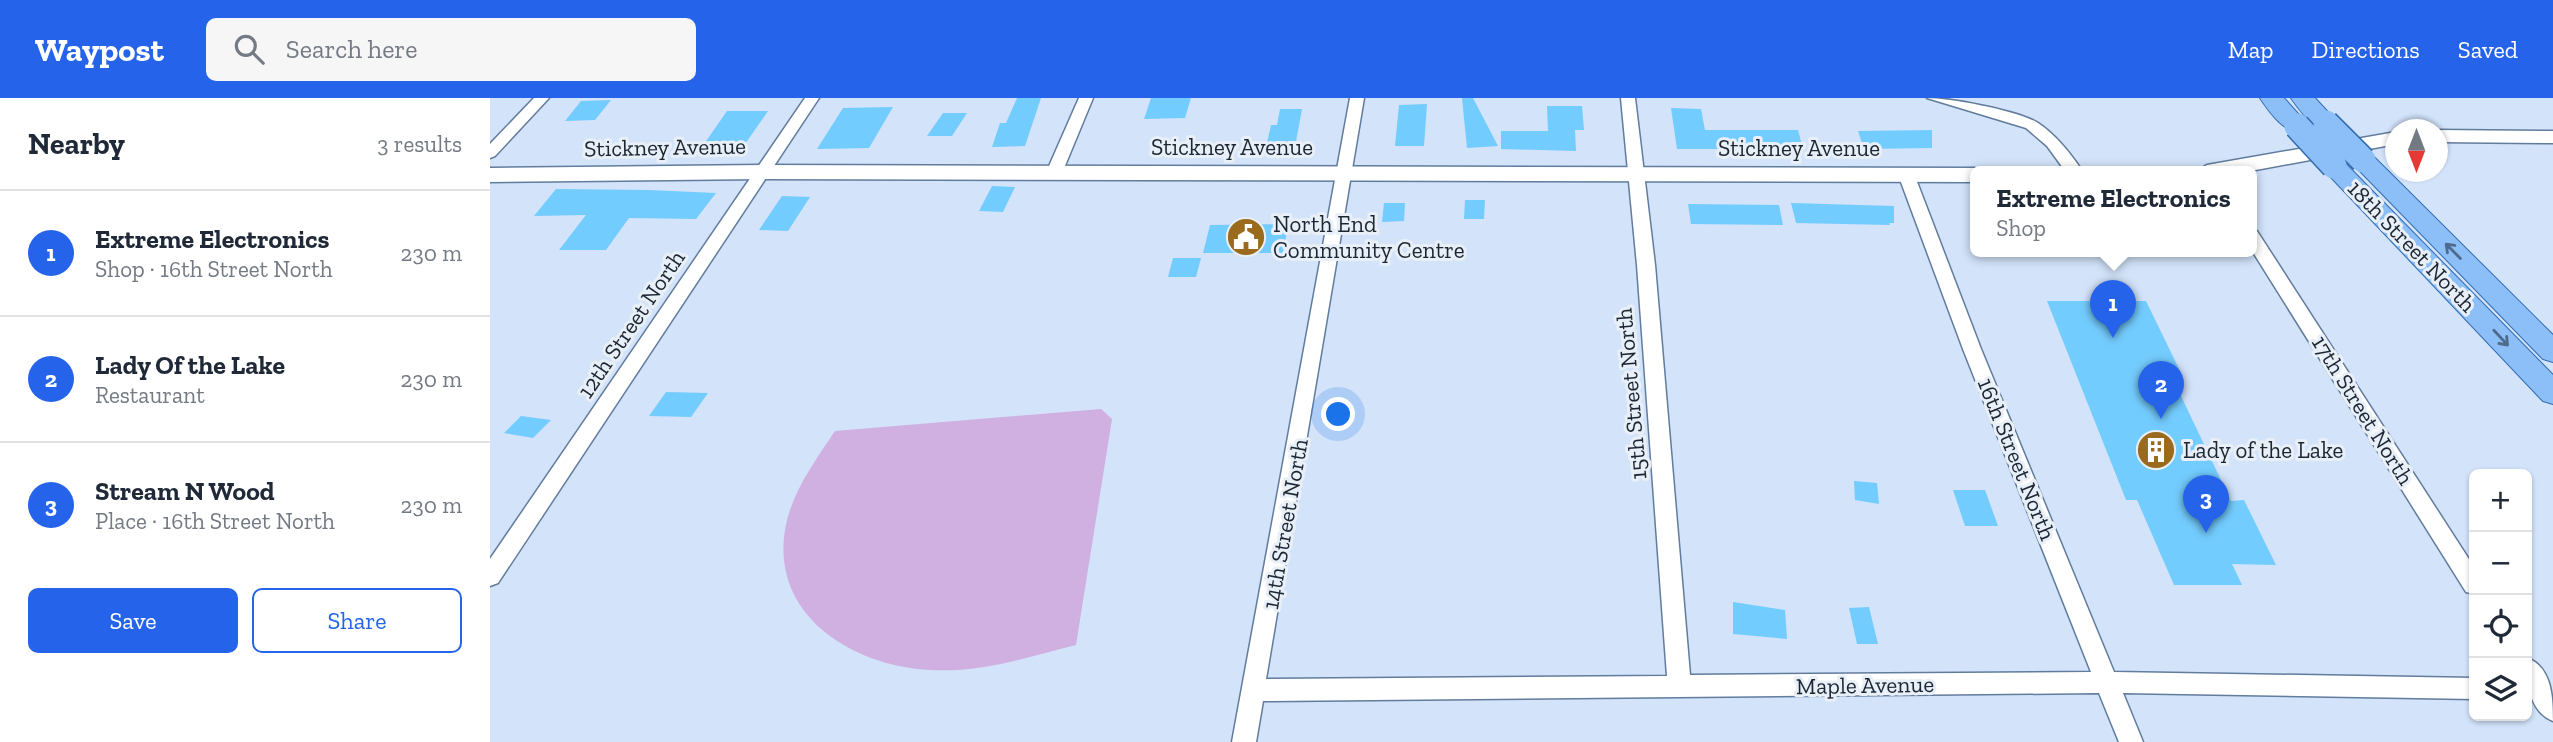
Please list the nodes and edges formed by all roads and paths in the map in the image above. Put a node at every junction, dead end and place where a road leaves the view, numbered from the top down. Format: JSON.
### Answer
{"nodes":[{"id":1,"x":542,"y":98,"type":"edge"},
{"id":2,"x":813,"y":98,"type":"edge"},
{"id":3,"x":1086,"y":98,"type":"edge"},
{"id":4,"x":1357,"y":98,"type":"edge"},
{"id":5,"x":1628,"y":98,"type":"edge"},
{"id":6,"x":1934,"y":98,"type":"edge"},
{"id":7,"x":2271,"y":98,"type":"edge"},
{"id":8,"x":2302,"y":98,"type":"edge"},
{"id":9,"x":2448,"y":136,"type":"edge"},
{"id":10,"x":2553,"y":137,"type":"edge"},
{"id":11,"x":2385,"y":141,"type":"edge"},
{"id":12,"x":490,"y":153,"type":"edge"},
{"id":13,"x":2337,"y":156,"type":"junction"},
{"id":14,"x":2070,"y":166,"type":"edge"},
{"id":15,"x":2257,"y":166,"type":"edge"},
{"id":16,"x":762,"y":172,"type":"junction"},
{"id":17,"x":1054,"y":173,"type":"junction"},
{"id":18,"x":1345,"y":174,"type":"junction"},
{"id":19,"x":1635,"y":174,"type":"junction"},
{"id":20,"x":1906,"y":174,"type":"junction"},
{"id":21,"x":490,"y":175,"type":"edge"},
{"id":22,"x":1970,"y":175,"type":"edge"},
{"id":23,"x":2257,"y":244,"type":"edge"},
{"id":24,"x":2553,"y":352,"type":"edge"},
{"id":25,"x":2553,"y":393,"type":"edge"},
{"id":26,"x":490,"y":577,"type":"edge"},
{"id":27,"x":2469,"y":577,"type":"edge"},
{"id":28,"x":2532,"y":676,"type":"edge"},
{"id":29,"x":2109,"y":682,"type":"junction"},
{"id":30,"x":1679,"y":687,"type":"junction"},
{"id":31,"x":2469,"y":689,"type":"edge"},
{"id":32,"x":1256,"y":690,"type":"junction"},
{"id":33,"x":2543,"y":695,"type":"edge"},
{"id":34,"x":1244,"y":742,"type":"edge"},
{"id":35,"x":2131,"y":742,"type":"edge"}],
"edges":[{"from":1,"to":12,"type":"street"},
{"from":2,"to":16,"type":"street","name":"12th Street North"},
{"from":3,"to":17,"type":"street"},
{"from":4,"to":18,"type":"street","name":"14th Street North"},
{"from":5,"to":19,"type":"street","name":"15th Street North"},
{"from":6,"to":14,"type":"street"},
{"from":7,"to":13,"type":"main road","name":"18th Street North","bridge":true},
{"from":24,"to":8,"type":"main road","name":"18th Street North","one_way":true,"bridge":true},
{"from":9,"to":10,"type":"street"},
{"from":11,"to":13,"type":"street"},
{"from":13,"to":15,"type":"street"},
{"from":13,"to":25,"type":"main road","name":"18th Street North","one_way":true},
{"from":16,"to":17,"type":"street","name":"Stickney Avenue"},
{"from":16,"to":21,"type":"street","name":"Stickney Avenue"},
{"from":16,"to":26,"type":"street","name":"12th Street North"},
{"from":17,"to":18,"type":"street","name":"Stickney Avenue"},
{"from":18,"to":19,"type":"street","name":"Stickney Avenue"},
{"from":18,"to":32,"type":"street","name":"14th Street North"},
{"from":19,"to":20,"type":"street","name":"Stickney Avenue"},
{"from":19,"to":30,"type":"street","name":"15th Street North"},
{"from":20,"to":22,"type":"street","name":"Stickney Avenue"},
{"from":20,"to":29,"type":"street","name":"16th Street North"},
{"from":23,"to":27,"type":"street","name":"17th Street North"},
{"from":28,"to":33,"type":"street"},
{"from":29,"to":30,"type":"street","name":"Maple Avenue"},
{"from":29,"to":31,"type":"street","name":"Maple Avenue"},
{"from":29,"to":35,"type":"street","name":"16th Street North"},
{"from":30,"to":32,"type":"street","name":"Maple Avenue"},
{"from":32,"to":34,"type":"street","name":"14th Street North"}]}
